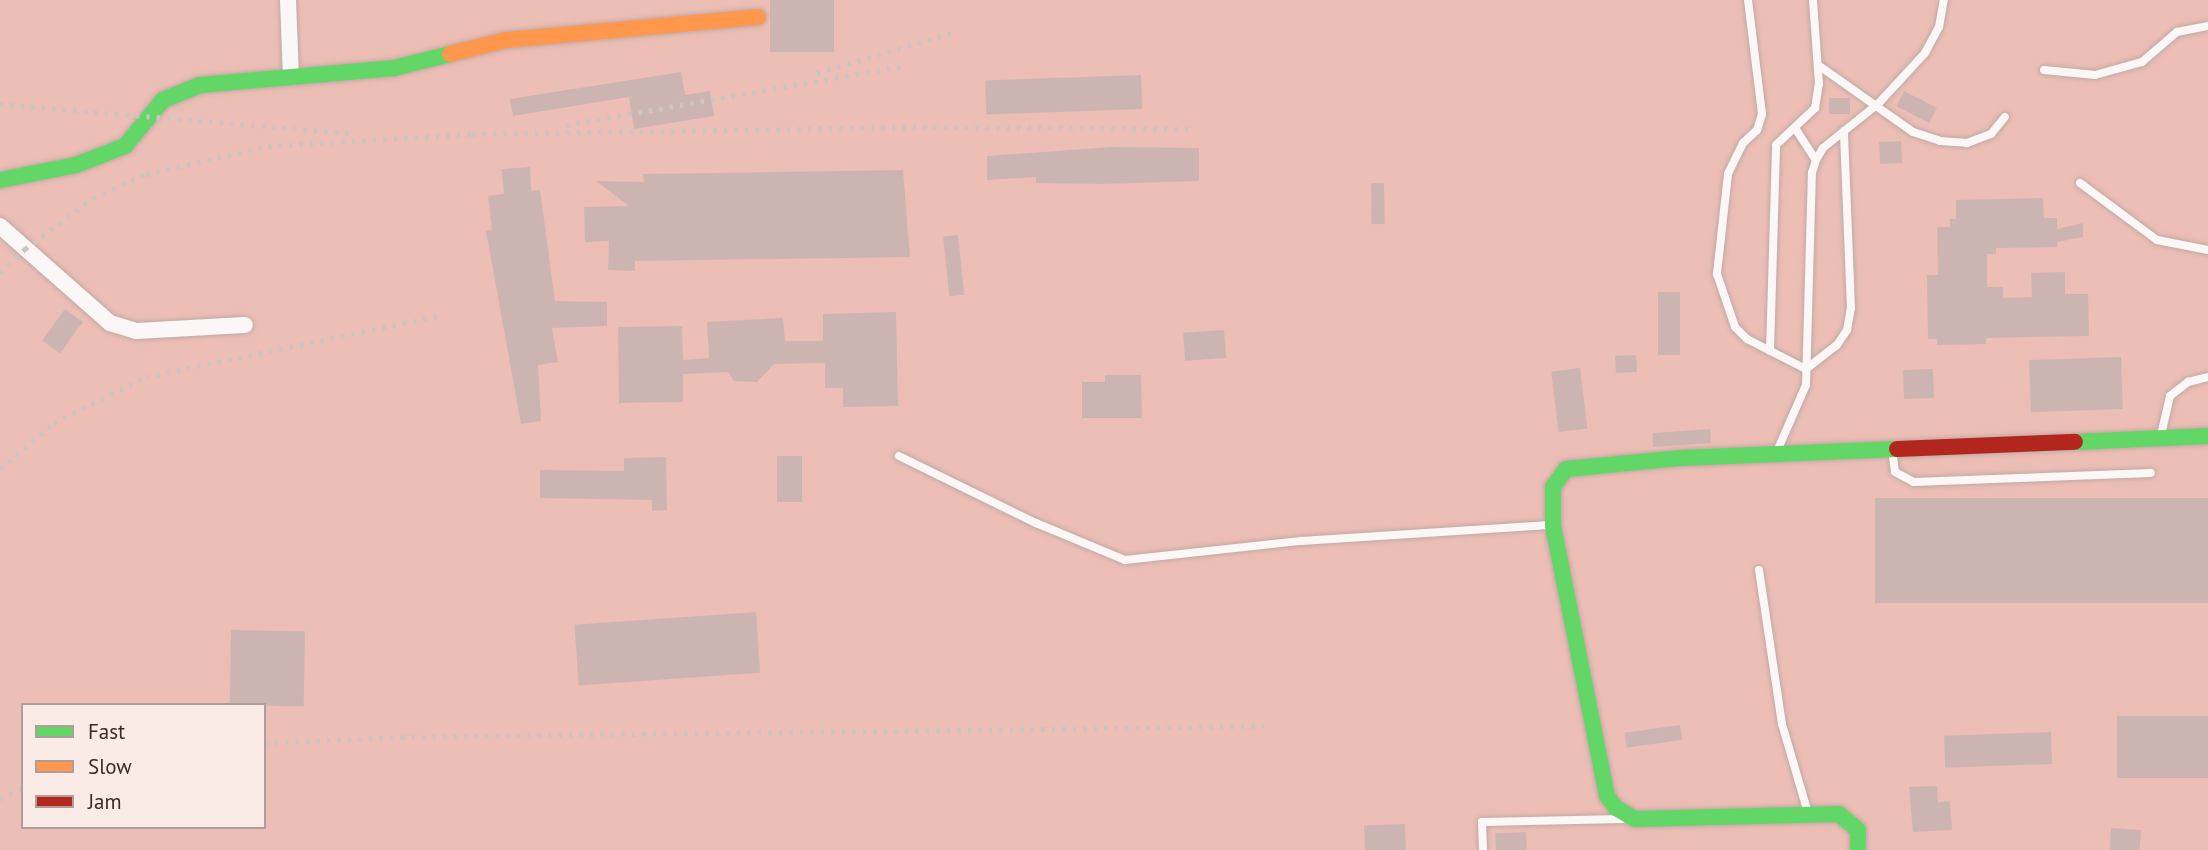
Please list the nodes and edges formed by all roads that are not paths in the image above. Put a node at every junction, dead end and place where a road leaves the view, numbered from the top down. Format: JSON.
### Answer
{"nodes":[{"id":1,"x":289,"y":0,"type":"edge"},
{"id":2,"x":1748,"y":0,"type":"edge"},
{"id":3,"x":1813,"y":0,"type":"edge"},
{"id":4,"x":1944,"y":0,"type":"edge"},
{"id":5,"x":758,"y":17,"type":"dead end"},
{"id":6,"x":2208,"y":26,"type":"edge"},
{"id":7,"x":1818,"y":65,"type":"junction"},
{"id":8,"x":2044,"y":70,"type":"dead end"},
{"id":9,"x":291,"y":77,"type":"junction"},
{"id":10,"x":1878,"y":104,"type":"junction"},
{"id":11,"x":2005,"y":117,"type":"dead end"},
{"id":12,"x":1795,"y":128,"type":"junction"},
{"id":13,"x":1844,"y":131,"type":"junction"},
{"id":14,"x":1816,"y":160,"type":"junction"},
{"id":15,"x":0,"y":180,"type":"edge"},
{"id":16,"x":2080,"y":183,"type":"dead end"},
{"id":17,"x":0,"y":226,"type":"edge"},
{"id":18,"x":2208,"y":250,"type":"edge"},
{"id":19,"x":246,"y":325,"type":"dead end"},
{"id":20,"x":1770,"y":351,"type":"junction"},
{"id":21,"x":1807,"y":369,"type":"junction"},
{"id":22,"x":2208,"y":377,"type":"edge"},
{"id":23,"x":2208,"y":436,"type":"edge"},
{"id":24,"x":2161,"y":438,"type":"junction"},
{"id":25,"x":1892,"y":448,"type":"junction"},
{"id":26,"x":1775,"y":455,"type":"junction"},
{"id":27,"x":899,"y":456,"type":"dead end"},
{"id":28,"x":2151,"y":473,"type":"dead end"},
{"id":29,"x":1553,"y":525,"type":"junction"},
{"id":30,"x":1759,"y":570,"type":"dead end"},
{"id":31,"x":1808,"y":813,"type":"junction"},
{"id":32,"x":1635,"y":819,"type":"junction"},
{"id":33,"x":1483,"y":850,"type":"edge"},
{"id":34,"x":1858,"y":850,"type":"edge"}],
"edges":[{"from":1,"to":9,"type":"street"},
{"from":2,"to":20,"type":"lane"},
{"from":3,"to":7,"type":"lane"},
{"from":4,"to":10,"type":"lane"},
{"from":5,"to":9,"type":"street"},
{"from":6,"to":8,"type":"lane"},
{"from":7,"to":10,"type":"lane"},
{"from":7,"to":12,"type":"lane"},
{"from":9,"to":15,"type":"street"},
{"from":10,"to":11,"type":"lane"},
{"from":10,"to":13,"type":"lane"},
{"from":12,"to":14,"type":"lane"},
{"from":12,"to":20,"type":"lane"},
{"from":13,"to":14,"type":"lane"},
{"from":13,"to":21,"type":"lane"},
{"from":14,"to":21,"type":"lane"},
{"from":16,"to":18,"type":"lane"},
{"from":17,"to":19,"type":"street"},
{"from":20,"to":21,"type":"lane"},
{"from":21,"to":26,"type":"lane"},
{"from":22,"to":24,"type":"lane"},
{"from":23,"to":24,"type":"street"},
{"from":24,"to":25,"type":"street"},
{"from":25,"to":26,"type":"street"},
{"from":25,"to":28,"type":"lane"},
{"from":26,"to":29,"type":"street"},
{"from":27,"to":29,"type":"lane"},
{"from":29,"to":32,"type":"street"},
{"from":30,"to":31,"type":"lane"},
{"from":31,"to":32,"type":"street"},
{"from":31,"to":34,"type":"street"},
{"from":32,"to":33,"type":"lane"}]}
